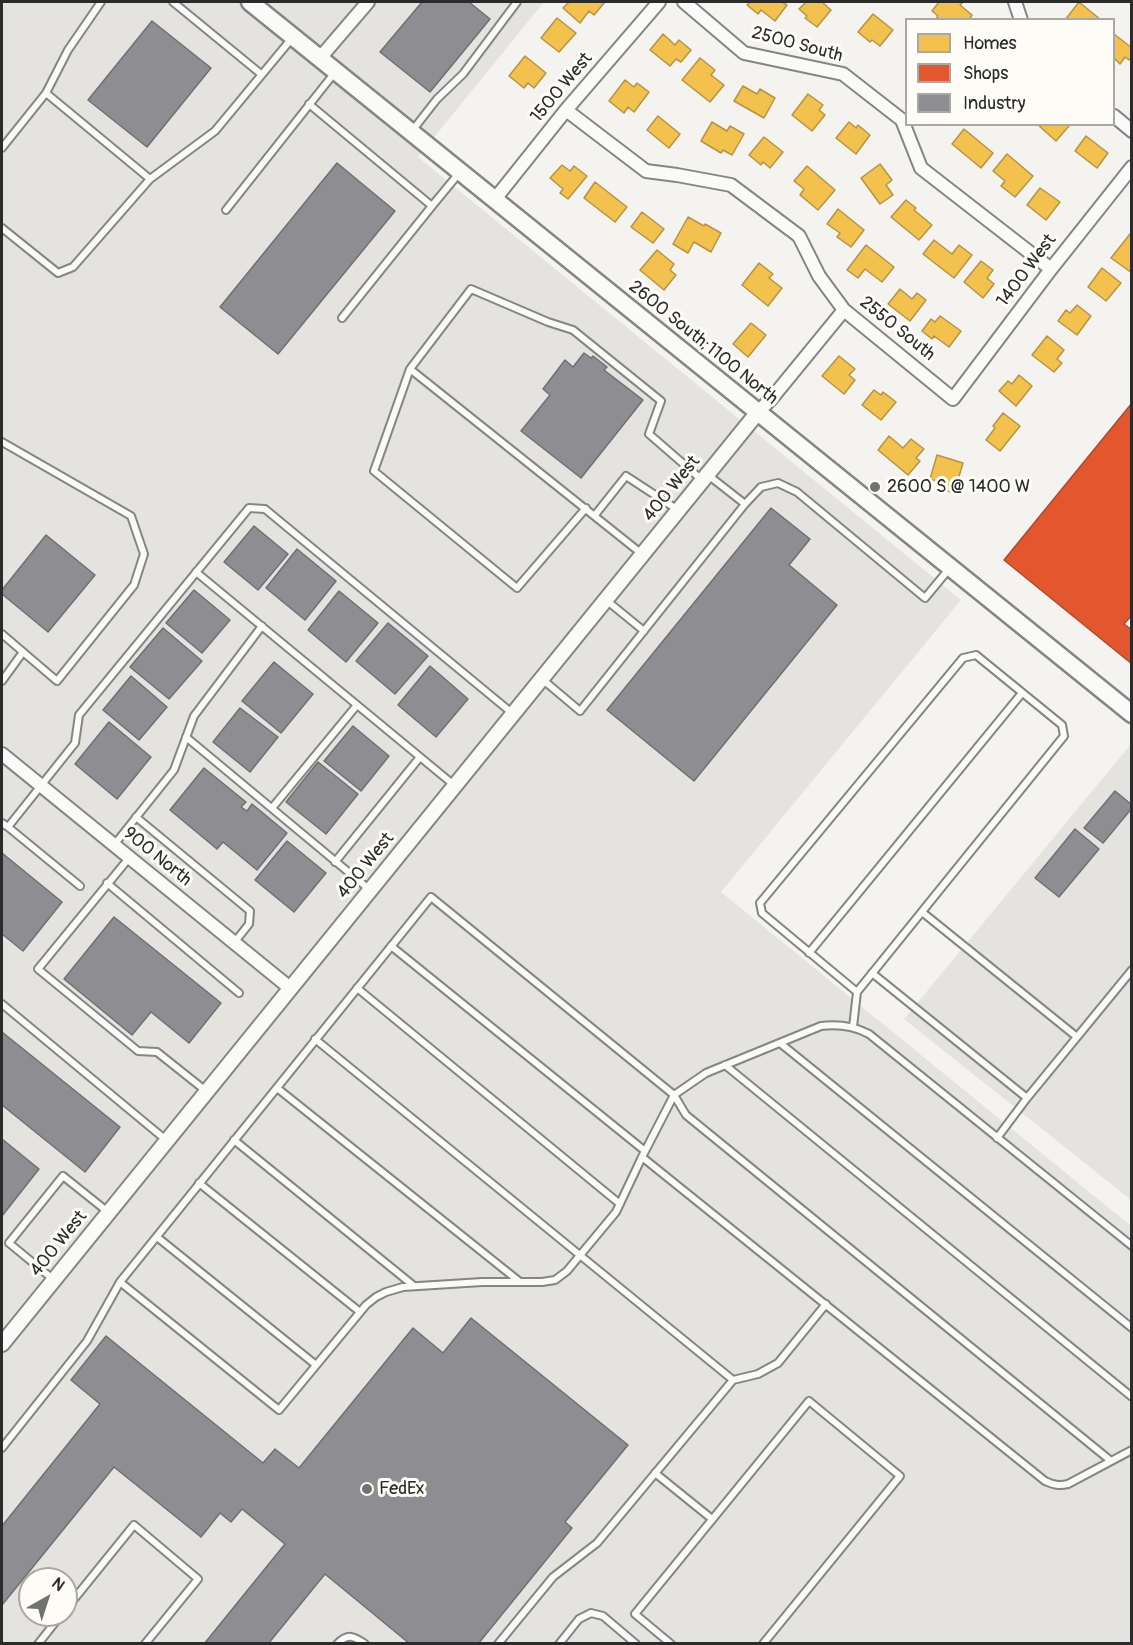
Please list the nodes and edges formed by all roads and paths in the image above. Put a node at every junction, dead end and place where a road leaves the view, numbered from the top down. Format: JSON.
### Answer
{"nodes":[{"id":1,"x":101,"y":2,"type":"edge"},
{"id":2,"x":173,"y":2,"type":"edge"},
{"id":3,"x":250,"y":2,"type":"edge"},
{"id":4,"x":368,"y":2,"type":"edge"},
{"id":5,"x":517,"y":2,"type":"edge"},
{"id":6,"x":659,"y":2,"type":"edge"},
{"id":7,"x":684,"y":2,"type":"edge"},
{"id":8,"x":1015,"y":2,"type":"edge"},
{"id":9,"x":1020,"y":18,"type":"edge"},
{"id":10,"x":293,"y":36,"type":"junction"},
{"id":11,"x":320,"y":58,"type":"junction"},
{"id":12,"x":336,"y":71,"type":"junction"},
{"id":13,"x":261,"y":74,"type":"junction"},
{"id":14,"x":46,"y":93,"type":"junction"},
{"id":15,"x":309,"y":104,"type":"junction"},
{"id":16,"x":566,"y":110,"type":"junction"},
{"id":17,"x":1115,"y":118,"type":"edge"},
{"id":18,"x":1131,"y":131,"type":"edge"},
{"id":19,"x":411,"y":132,"type":"junction"},
{"id":20,"x":2,"y":148,"type":"edge"},
{"id":21,"x":1131,"y":167,"type":"edge"},
{"id":22,"x":461,"y":172,"type":"junction"},
{"id":23,"x":150,"y":179,"type":"junction"},
{"id":24,"x":495,"y":199,"type":"junction"},
{"id":25,"x":432,"y":206,"type":"junction"},
{"id":26,"x":226,"y":210,"type":"dead end"},
{"id":27,"x":2,"y":228,"type":"edge"},
{"id":28,"x":1051,"y":269,"type":"junction"},
{"id":29,"x":844,"y":310,"type":"junction"},
{"id":30,"x":342,"y":318,"type":"dead end"},
{"id":31,"x":410,"y":369,"type":"junction"},
{"id":32,"x":953,"y":399,"type":"joint"},
{"id":33,"x":758,"y":412,"type":"junction"},
{"id":34,"x":2,"y":442,"type":"edge"},
{"id":35,"x":705,"y":477,"type":"junction"},
{"id":36,"x":745,"y":504,"type":"junction"},
{"id":37,"x":585,"y":508,"type":"junction"},
{"id":38,"x":678,"y":510,"type":"junction"},
{"id":39,"x":595,"y":516,"type":"junction"},
{"id":40,"x":642,"y":554,"type":"junction"},
{"id":41,"x":950,"y":568,"type":"junction"},
{"id":42,"x":196,"y":572,"type":"junction"},
{"id":43,"x":605,"y":600,"type":"junction"},
{"id":44,"x":262,"y":626,"type":"junction"},
{"id":45,"x":644,"y":631,"type":"junction"},
{"id":46,"x":2,"y":634,"type":"edge"},
{"id":47,"x":23,"y":652,"type":"junction"},
{"id":48,"x":542,"y":678,"type":"junction"},
{"id":49,"x":2,"y":681,"type":"edge"},
{"id":50,"x":1022,"y":693,"type":"junction"},
{"id":51,"x":357,"y":705,"type":"junction"},
{"id":52,"x":513,"y":714,"type":"junction"},
{"id":53,"x":1131,"y":714,"type":"edge"},
{"id":54,"x":186,"y":737,"type":"junction"},
{"id":55,"x":2,"y":754,"type":"edge"},
{"id":56,"x":420,"y":757,"type":"junction"},
{"id":57,"x":41,"y":786,"type":"junction"},
{"id":58,"x":454,"y":786,"type":"junction"},
{"id":59,"x":272,"y":808,"type":"junction"},
{"id":60,"x":136,"y":817,"type":"junction"},
{"id":61,"x":5,"y":825,"type":"edge"},
{"id":62,"x":114,"y":845,"type":"junction"},
{"id":63,"x":129,"y":858,"type":"junction"},
{"id":64,"x":336,"y":862,"type":"junction"},
{"id":65,"x":107,"y":883,"type":"junction"},
{"id":66,"x":80,"y":886,"type":"dead end"},
{"id":67,"x":370,"y":890,"type":"junction"},
{"id":68,"x":922,"y":912,"type":"junction"},
{"id":69,"x":234,"y":943,"type":"junction"},
{"id":70,"x":391,"y":946,"type":"junction"},
{"id":71,"x":809,"y":952,"type":"junction"},
{"id":72,"x":1131,"y":970,"type":"edge"},
{"id":73,"x":872,"y":973,"type":"junction"},
{"id":74,"x":290,"y":988,"type":"junction"},
{"id":75,"x":357,"y":988,"type":"junction"},
{"id":76,"x":857,"y":992,"type":"junction"},
{"id":77,"x":239,"y":993,"type":"dead end"},
{"id":78,"x":2,"y":1004,"type":"edge"},
{"id":79,"x":853,"y":1027,"type":"junction"},
{"id":80,"x":1077,"y":1037,"type":"junction"},
{"id":81,"x":315,"y":1039,"type":"junction"},
{"id":82,"x":780,"y":1043,"type":"junction"},
{"id":83,"x":725,"y":1065,"type":"junction"},
{"id":84,"x":277,"y":1088,"type":"junction"},
{"id":85,"x":206,"y":1092,"type":"junction"},
{"id":86,"x":674,"y":1095,"type":"junction"},
{"id":87,"x":1027,"y":1098,"type":"junction"},
{"id":88,"x":997,"y":1138,"type":"junction"},
{"id":89,"x":167,"y":1140,"type":"junction"},
{"id":90,"x":234,"y":1140,"type":"junction"},
{"id":91,"x":644,"y":1154,"type":"junction"},
{"id":92,"x":200,"y":1183,"type":"junction"},
{"id":93,"x":620,"y":1204,"type":"junction"},
{"id":94,"x":109,"y":1212,"type":"junction"},
{"id":95,"x":157,"y":1237,"type":"junction"},
{"id":96,"x":1131,"y":1246,"type":"edge"},
{"id":97,"x":581,"y":1255,"type":"junction"},
{"id":98,"x":54,"y":1280,"type":"junction"},
{"id":99,"x":120,"y":1282,"type":"junction"},
{"id":100,"x":520,"y":1282,"type":"junction"},
{"id":101,"x":414,"y":1286,"type":"junction"},
{"id":102,"x":826,"y":1304,"type":"junction"},
{"id":103,"x":360,"y":1312,"type":"junction"},
{"id":104,"x":1131,"y":1328,"type":"edge"},
{"id":105,"x":2,"y":1344,"type":"edge"},
{"id":106,"x":316,"y":1365,"type":"junction"},
{"id":107,"x":733,"y":1380,"type":"junction"},
{"id":108,"x":1131,"y":1397,"type":"edge"},
{"id":109,"x":2,"y":1448,"type":"edge"},
{"id":110,"x":1131,"y":1450,"type":"edge"},
{"id":111,"x":1111,"y":1461,"type":"junction"},
{"id":112,"x":655,"y":1473,"type":"junction"},
{"id":113,"x":712,"y":1519,"type":"junction"},
{"id":114,"x":78,"y":1594,"type":"edge"},
{"id":115,"x":51,"y":1627,"type":"edge"},
{"id":116,"x":38,"y":1644,"type":"edge"},
{"id":117,"x":145,"y":1644,"type":"edge"},
{"id":118,"x":338,"y":1644,"type":"edge"},
{"id":119,"x":365,"y":1644,"type":"edge"},
{"id":120,"x":498,"y":1644,"type":"edge"},
{"id":121,"x":559,"y":1644,"type":"edge"},
{"id":122,"x":636,"y":1644,"type":"edge"},
{"id":123,"x":671,"y":1644,"type":"edge"},
{"id":124,"x":763,"y":1644,"type":"edge"}],
"edges":[{"from":1,"to":14,"type":"lane"},
{"from":2,"to":13,"type":"lane"},
{"from":3,"to":10,"type":"main road","name":"2600 South;1100 North"},
{"from":4,"to":11,"type":"street"},
{"from":5,"to":19,"type":"lane"},
{"from":6,"to":16,"type":"street","name":"1500 West"},
{"from":7,"to":28,"type":"street","name":"2500 South"},
{"from":8,"to":9,"type":"street"},
{"from":10,"to":11,"type":"main road","name":"2600 South;1100 North"},
{"from":10,"to":13,"type":"lane"},
{"from":11,"to":12,"type":"main road","name":"2600 South;1100 North"},
{"from":12,"to":15,"type":"lane"},
{"from":12,"to":19,"type":"main road","name":"2600 South;1100 North"},
{"from":13,"to":23,"type":"lane"},
{"from":14,"to":20,"type":"lane"},
{"from":14,"to":23,"type":"lane"},
{"from":15,"to":25,"type":"lane"},
{"from":15,"to":26,"type":"lane"},
{"from":16,"to":24,"type":"street","name":"1500 West"},
{"from":16,"to":29,"type":"street","name":"2550 South"},
{"from":17,"to":18,"type":"street"},
{"from":19,"to":22,"type":"main road","name":"2600 South;1100 North"},
{"from":21,"to":28,"type":"street","name":"1400 West"},
{"from":22,"to":24,"type":"main road","name":"2600 South;1100 North"},
{"from":22,"to":25,"type":"lane"},
{"from":23,"to":27,"type":"lane"},
{"from":24,"to":33,"type":"main road","name":"2600 South;1100 North"},
{"from":25,"to":30,"type":"lane"},
{"from":28,"to":32,"type":"street","name":"1400 West"},
{"from":29,"to":32,"type":"street","name":"2550 South"},
{"from":29,"to":33,"type":"street"},
{"from":31,"to":35,"type":"lane"},
{"from":31,"to":37,"type":"lane"},
{"from":31,"to":37,"type":"lane"},
{"from":33,"to":35,"type":"street","name":"400 West"},
{"from":33,"to":41,"type":"main road","name":"2600 South;1100 North"},
{"from":34,"to":47,"type":"lane"},
{"from":35,"to":36,"type":"lane"},
{"from":35,"to":38,"type":"street","name":"400 West"},
{"from":36,"to":41,"type":"lane"},
{"from":36,"to":45,"type":"lane"},
{"from":37,"to":39,"type":"lane"},
{"from":38,"to":39,"type":"lane"},
{"from":38,"to":40,"type":"street","name":"400 West"},
{"from":39,"to":40,"type":"lane"},
{"from":40,"to":43,"type":"street","name":"400 West"},
{"from":41,"to":53,"type":"main road","name":"2600 South;1100 North"},
{"from":42,"to":44,"type":"lane"},
{"from":42,"to":52,"type":"lane"},
{"from":42,"to":57,"type":"lane"},
{"from":43,"to":45,"type":"lane"},
{"from":43,"to":48,"type":"street","name":"400 West"},
{"from":44,"to":51,"type":"lane"},
{"from":44,"to":54,"type":"lane"},
{"from":45,"to":48,"type":"lane"},
{"from":46,"to":47,"type":"lane"},
{"from":47,"to":49,"type":"lane"},
{"from":48,"to":52,"type":"street","name":"400 West"},
{"from":50,"to":68,"type":"lane"},
{"from":50,"to":71,"type":"lane"},
{"from":50,"to":71,"type":"lane"},
{"from":51,"to":56,"type":"lane"},
{"from":51,"to":59,"type":"lane"},
{"from":52,"to":58,"type":"street","name":"400 West"},
{"from":54,"to":59,"type":"lane"},
{"from":54,"to":60,"type":"lane"},
{"from":55,"to":57,"type":"street","name":"900 North"},
{"from":56,"to":58,"type":"lane"},
{"from":56,"to":64,"type":"lane"},
{"from":57,"to":61,"type":"lane"},
{"from":57,"to":62,"type":"street","name":"900 North"},
{"from":58,"to":67,"type":"street","name":"400 West"},
{"from":59,"to":64,"type":"lane"},
{"from":60,"to":62,"type":"lane"},
{"from":60,"to":69,"type":"lane"},
{"from":61,"to":66,"type":"lane"},
{"from":62,"to":63,"type":"street","name":"900 North"},
{"from":63,"to":65,"type":"lane"},
{"from":63,"to":69,"type":"street","name":"900 North"},
{"from":64,"to":67,"type":"lane"},
{"from":65,"to":77,"type":"lane"},
{"from":65,"to":85,"type":"lane"},
{"from":67,"to":74,"type":"street","name":"400 West"},
{"from":68,"to":73,"type":"lane"},
{"from":68,"to":80,"type":"lane"},
{"from":69,"to":74,"type":"street","name":"900 North"},
{"from":70,"to":75,"type":"lane"},
{"from":70,"to":86,"type":"lane"},
{"from":70,"to":91,"type":"lane"},
{"from":71,"to":76,"type":"lane"},
{"from":72,"to":80,"type":"lane"},
{"from":73,"to":76,"type":"lane"},
{"from":73,"to":87,"type":"lane"},
{"from":74,"to":85,"type":"street","name":"400 West"},
{"from":75,"to":81,"type":"lane"},
{"from":75,"to":93,"type":"lane"},
{"from":76,"to":79,"type":"lane"},
{"from":78,"to":89,"type":"lane"},
{"from":79,"to":82,"type":"lane"},
{"from":79,"to":88,"type":"lane"},
{"from":80,"to":87,"type":"lane"},
{"from":81,"to":84,"type":"lane"},
{"from":81,"to":97,"type":"lane"},
{"from":82,"to":83,"type":"lane"},
{"from":82,"to":104,"type":"lane"},
{"from":83,"to":86,"type":"lane"},
{"from":83,"to":108,"type":"lane"},
{"from":84,"to":90,"type":"lane"},
{"from":84,"to":100,"type":"lane"},
{"from":85,"to":89,"type":"street","name":"400 West"},
{"from":86,"to":91,"type":"lane"},
{"from":86,"to":111,"type":"lane"},
{"from":87,"to":88,"type":"lane"},
{"from":88,"to":96,"type":"lane"},
{"from":89,"to":94,"type":"street","name":"400 West"},
{"from":90,"to":92,"type":"lane"},
{"from":90,"to":101,"type":"lane"},
{"from":91,"to":93,"type":"lane"},
{"from":91,"to":102,"type":"lane"},
{"from":92,"to":95,"type":"lane"},
{"from":92,"to":103,"type":"lane"},
{"from":93,"to":97,"type":"lane"},
{"from":94,"to":98,"type":"street","name":"400 West"},
{"from":94,"to":98,"type":"lane"},
{"from":95,"to":99,"type":"lane"},
{"from":95,"to":106,"type":"lane"},
{"from":97,"to":100,"type":"lane"},
{"from":97,"to":107,"type":"lane"},
{"from":98,"to":105,"type":"street","name":"400 West"},
{"from":99,"to":106,"type":"lane"},
{"from":99,"to":109,"type":"lane"},
{"from":100,"to":101,"type":"lane"},
{"from":101,"to":103,"type":"lane"},
{"from":102,"to":107,"type":"lane"},
{"from":102,"to":111,"type":"lane"},
{"from":103,"to":106,"type":"lane"},
{"from":107,"to":112,"type":"lane"},
{"from":110,"to":111,"type":"lane"},
{"from":112,"to":113,"type":"lane"},
{"from":112,"to":120,"type":"lane"},
{"from":113,"to":123,"type":"lane"},
{"from":113,"to":124,"type":"lane"},
{"from":114,"to":117,"type":"lane"},
{"from":115,"to":116,"type":"lane"},
{"from":118,"to":119,"type":"lane"},
{"from":121,"to":122,"type":"lane"}]}
